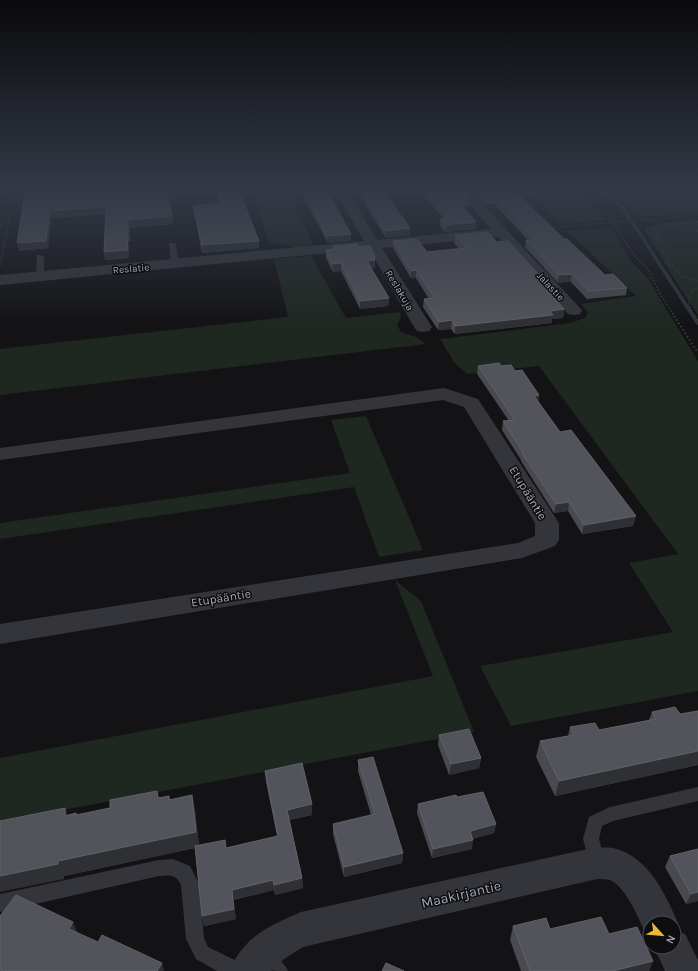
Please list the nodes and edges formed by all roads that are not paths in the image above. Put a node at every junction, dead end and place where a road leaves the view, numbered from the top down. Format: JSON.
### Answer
{"nodes":[{"id":1,"x":368,"y":236,"type":"edge"},
{"id":2,"x":459,"y":236,"type":"edge"},
{"id":3,"x":505,"y":236,"type":"edge"},
{"id":4,"x":172,"y":245,"type":"dead end"},
{"id":5,"x":373,"y":245,"type":"junction"},
{"id":6,"x":40,"y":257,"type":"dead end"},
{"id":7,"x":175,"y":264,"type":"junction"},
{"id":8,"x":40,"y":276,"type":"junction"},
{"id":9,"x":0,"y":280,"type":"edge"},
{"id":10,"x":574,"y":310,"type":"dead end"},
{"id":11,"x":422,"y":327,"type":"dead end"},
{"id":12,"x":0,"y":454,"type":"edge"},
{"id":13,"x":0,"y":634,"type":"edge"},
{"id":14,"x":698,"y":794,"type":"edge"},
{"id":15,"x":597,"y":863,"type":"junction"},
{"id":16,"x":0,"y":903,"type":"edge"},
{"id":17,"x":656,"y":915,"type":"edge"},
{"id":18,"x":676,"y":955,"type":"edge"},
{"id":19,"x":255,"y":967,"type":"edge"},
{"id":20,"x":684,"y":971,"type":"edge"}],
"edges":[{"from":1,"to":5,"type":"street","name":"Reslakuja"},
{"from":2,"to":5,"type":"street","name":"Reslatie"},
{"from":3,"to":10,"type":"street","name":"Jalastie"},
{"from":4,"to":7,"type":"lane"},
{"from":5,"to":7,"type":"street","name":"Reslatie"},
{"from":5,"to":11,"type":"street","name":"Reslakuja"},
{"from":6,"to":8,"type":"lane"},
{"from":7,"to":8,"type":"street","name":"Reslatie"},
{"from":8,"to":9,"type":"street","name":"Reslatie"},
{"from":12,"to":13,"type":"street","name":"Etupääntie"},
{"from":14,"to":15,"type":"lane"},
{"from":15,"to":17,"type":"street","name":"Maakirjantie"},
{"from":15,"to":19,"type":"street","name":"Maakirjantie"},
{"from":16,"to":19,"type":"lane"},
{"from":18,"to":20,"type":"street"}]}
